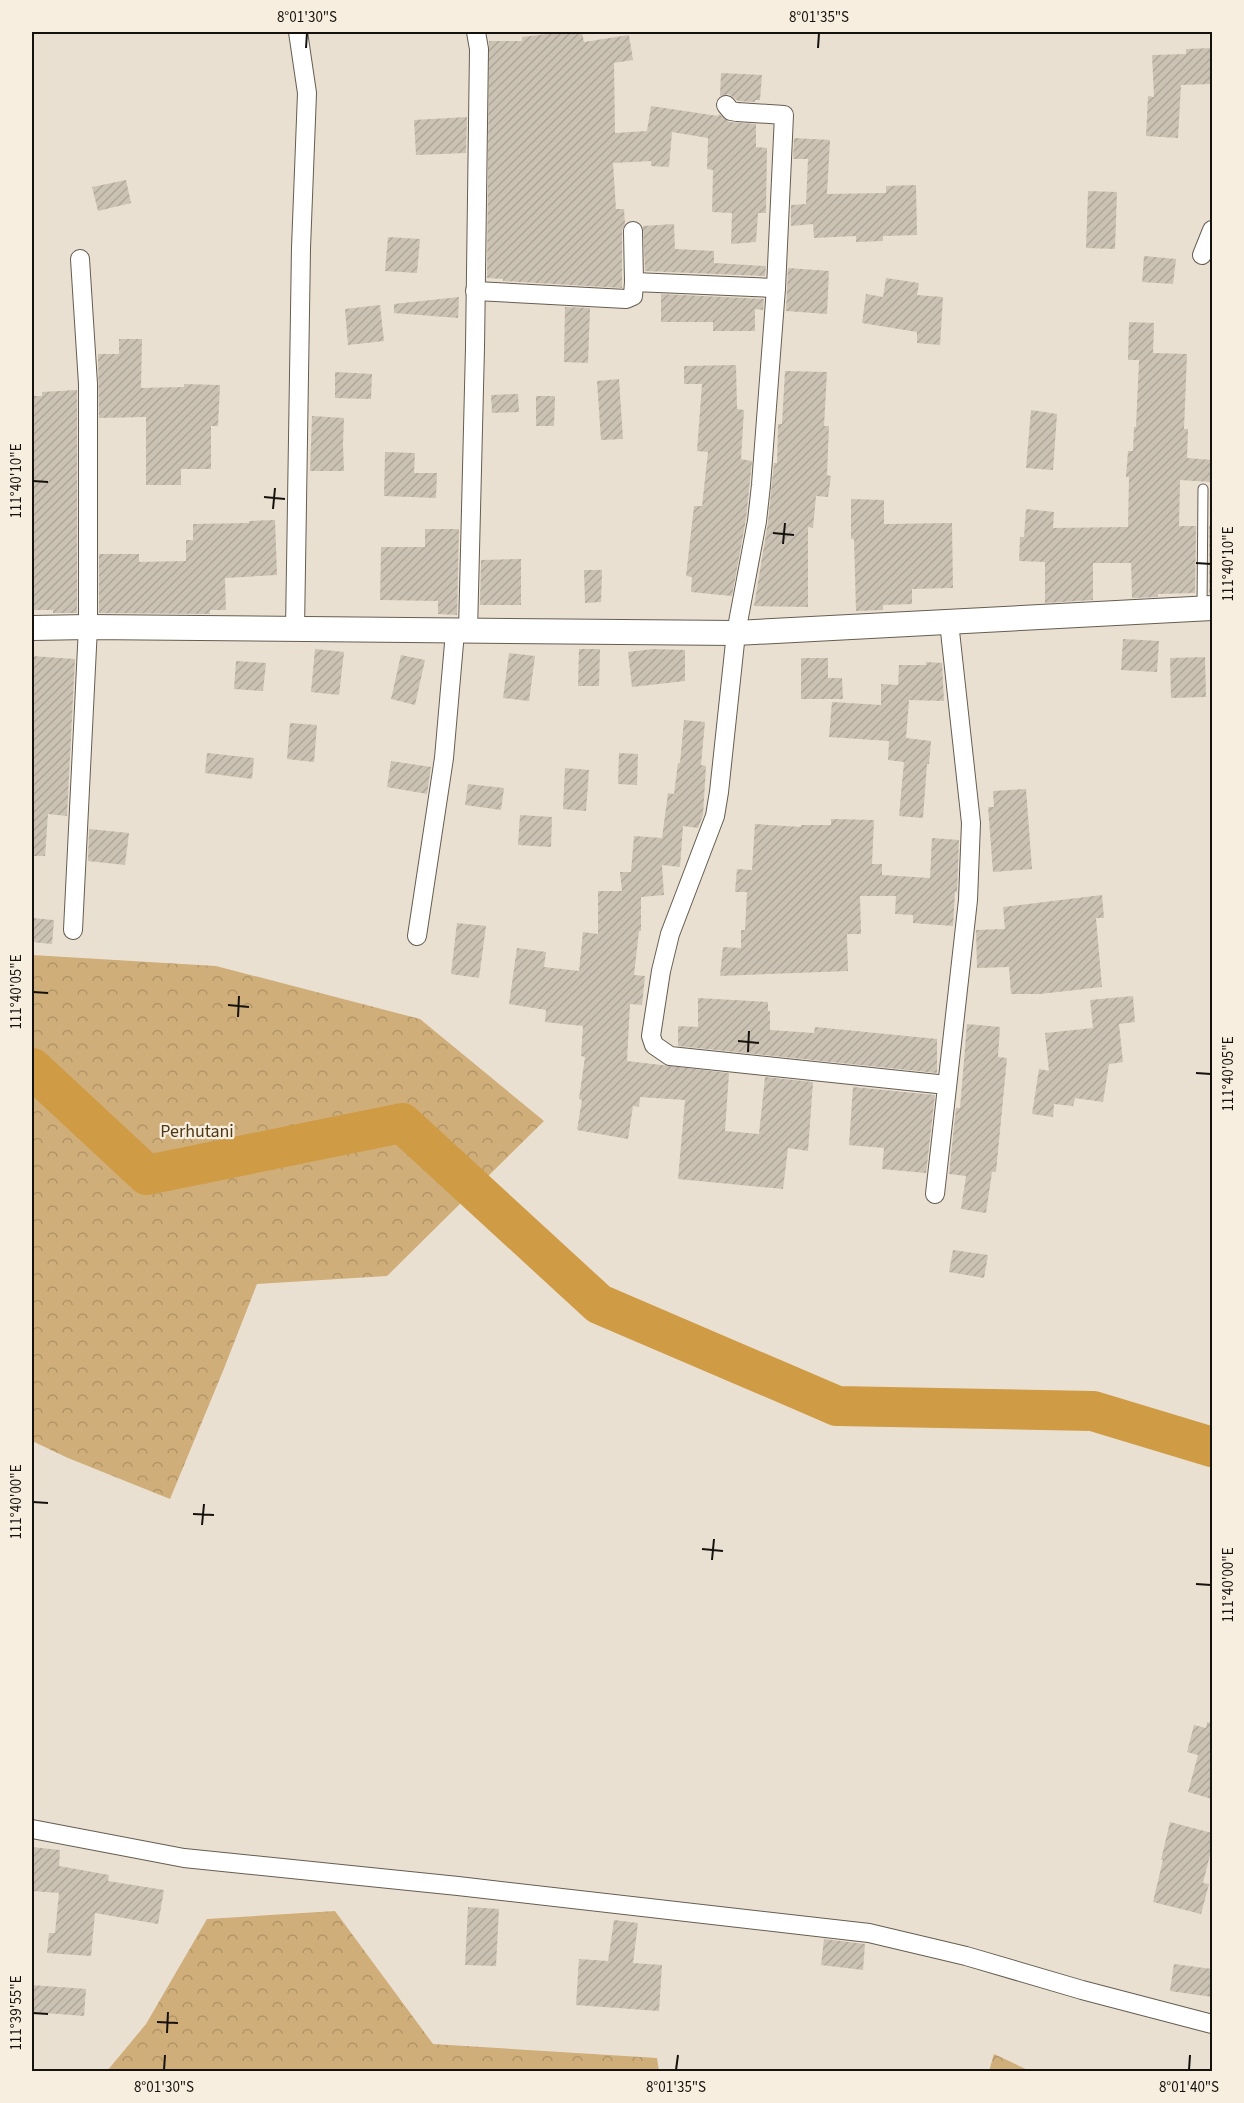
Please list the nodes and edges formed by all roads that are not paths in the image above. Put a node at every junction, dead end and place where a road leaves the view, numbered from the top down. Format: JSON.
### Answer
{"nodes":[{"id":1,"x":298,"y":32,"type":"edge"},
{"id":2,"x":476,"y":32,"type":"edge"},
{"id":3,"x":726,"y":105,"type":"dead end"},
{"id":4,"x":1212,"y":230,"type":"edge"},
{"id":5,"x":633,"y":231,"type":"dead end"},
{"id":6,"x":1202,"y":255,"type":"dead end"},
{"id":7,"x":80,"y":259,"type":"dead end"},
{"id":8,"x":634,"y":282,"type":"junction"},
{"id":9,"x":776,"y":288,"type":"junction"},
{"id":10,"x":475,"y":291,"type":"junction"},
{"id":11,"x":1203,"y":489,"type":"dead end"},
{"id":12,"x":1207,"y":608,"type":"edge"},
{"id":13,"x":949,"y":622,"type":"junction"},
{"id":14,"x":88,"y":627,"type":"junction"},
{"id":15,"x":32,"y":628,"type":"edge"},
{"id":16,"x":294,"y":630,"type":"junction"},
{"id":17,"x":462,"y":632,"type":"junction"},
{"id":18,"x":736,"y":633,"type":"junction"},
{"id":19,"x":73,"y":930,"type":"dead end"},
{"id":20,"x":417,"y":936,"type":"dead end"},
{"id":21,"x":947,"y":1085,"type":"junction"},
{"id":22,"x":935,"y":1194,"type":"dead end"},
{"id":23,"x":32,"y":1829,"type":"edge"},
{"id":24,"x":1212,"y":2024,"type":"edge"}],
"edges":[{"from":1,"to":16,"type":"street"},
{"from":2,"to":10,"type":"street"},
{"from":3,"to":9,"type":"street"},
{"from":4,"to":6,"type":"street"},
{"from":5,"to":8,"type":"street"},
{"from":7,"to":14,"type":"street"},
{"from":8,"to":9,"type":"street"},
{"from":8,"to":10,"type":"street"},
{"from":9,"to":18,"type":"street"},
{"from":10,"to":17,"type":"street"},
{"from":11,"to":12,"type":"lane"},
{"from":12,"to":13,"type":"street"},
{"from":13,"to":18,"type":"street"},
{"from":13,"to":21,"type":"street"},
{"from":14,"to":15,"type":"street"},
{"from":14,"to":16,"type":"street"},
{"from":14,"to":19,"type":"street"},
{"from":16,"to":17,"type":"street"},
{"from":17,"to":18,"type":"street"},
{"from":17,"to":20,"type":"street"},
{"from":18,"to":21,"type":"street"},
{"from":21,"to":22,"type":"street"},
{"from":23,"to":24,"type":"street"}]}
